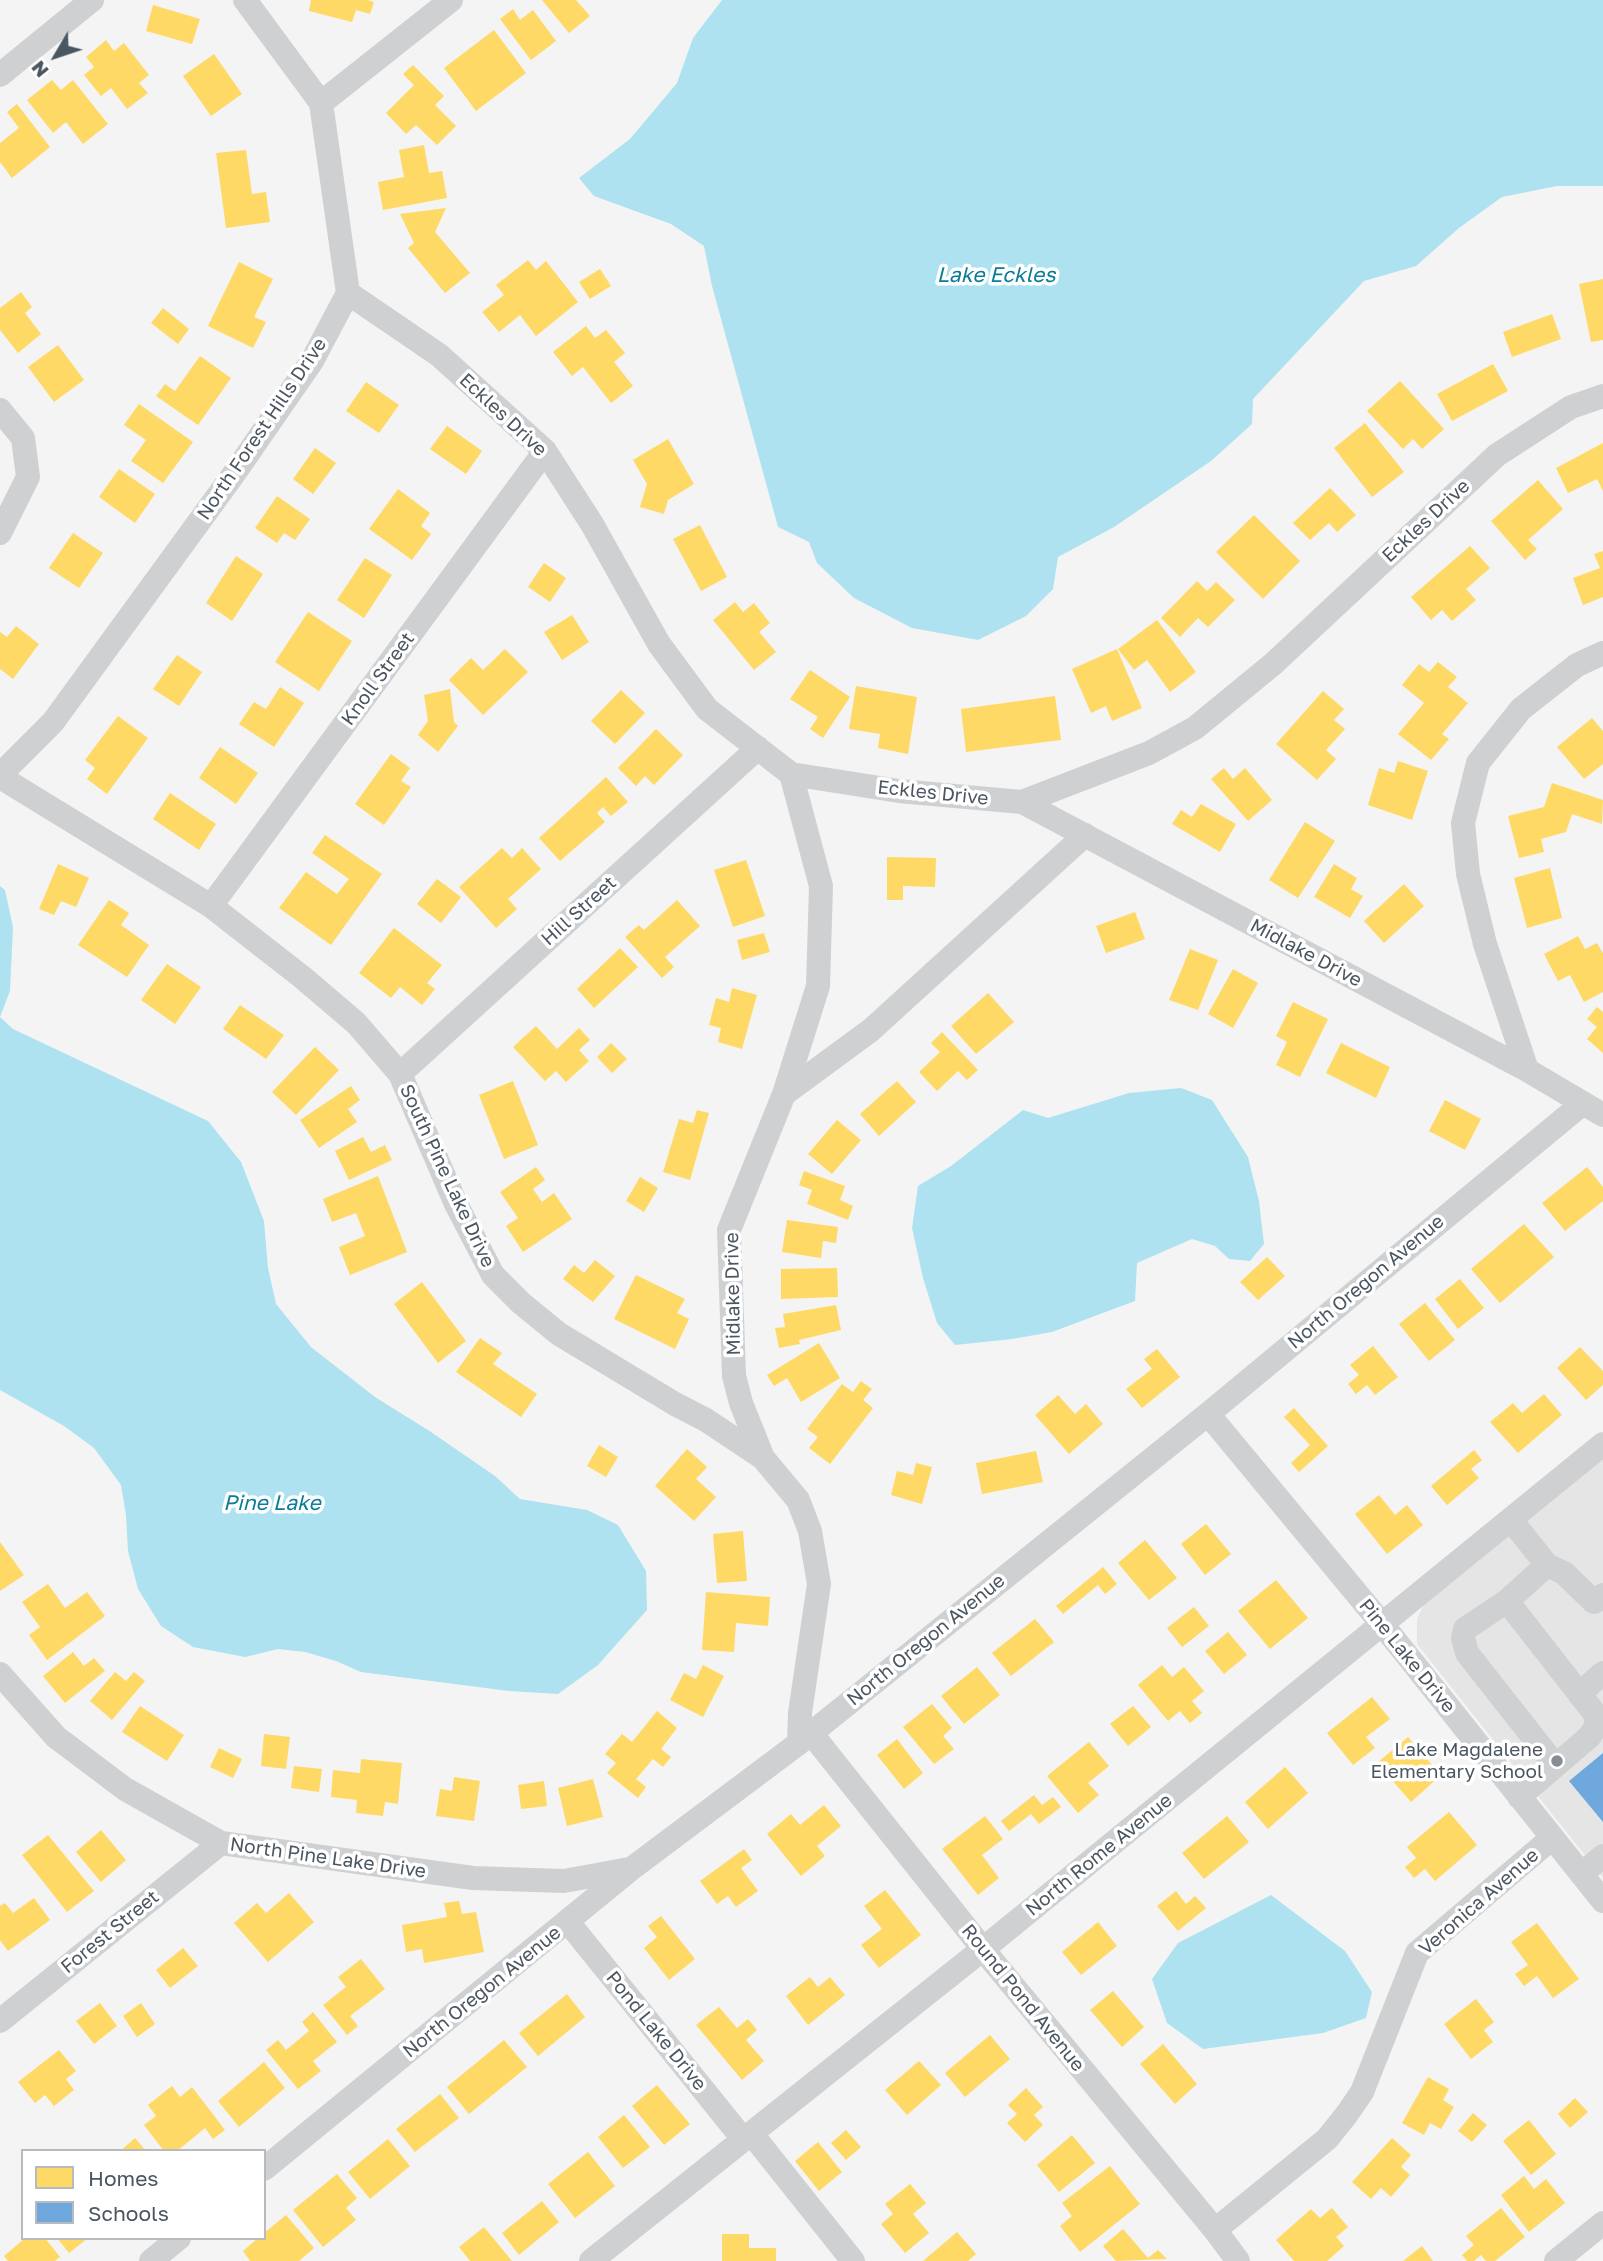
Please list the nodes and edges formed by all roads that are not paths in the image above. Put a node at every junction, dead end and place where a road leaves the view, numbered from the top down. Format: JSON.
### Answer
{"nodes":[{"id":1,"x":92,"y":0,"type":"edge"},
{"id":2,"x":245,"y":0,"type":"edge"},
{"id":3,"x":451,"y":0,"type":"edge"},
{"id":4,"x":0,"y":75,"type":"edge"},
{"id":5,"x":321,"y":103,"type":"junction"},
{"id":6,"x":348,"y":293,"type":"junction"},
{"id":7,"x":1603,"y":396,"type":"edge"},
{"id":8,"x":0,"y":410,"type":"edge"},
{"id":9,"x":545,"y":451,"type":"junction"},
{"id":10,"x":0,"y":533,"type":"edge"},
{"id":11,"x":1603,"y":653,"type":"edge"},
{"id":12,"x":758,"y":748,"type":"junction"},
{"id":13,"x":791,"y":774,"type":"junction"},
{"id":14,"x":0,"y":776,"type":"edge"},
{"id":15,"x":1022,"y":802,"type":"junction"},
{"id":16,"x":1085,"y":835,"type":"junction"},
{"id":17,"x":211,"y":906,"type":"junction"},
{"id":18,"x":1527,"y":1070,"type":"junction"},
{"id":19,"x":400,"y":1074,"type":"junction"},
{"id":20,"x":784,"y":1094,"type":"junction"},
{"id":21,"x":1592,"y":1109,"type":"edge"},
{"id":22,"x":1208,"y":1413,"type":"junction"},
{"id":23,"x":1603,"y":1444,"type":"edge"},
{"id":24,"x":763,"y":1458,"type":"junction"},
{"id":25,"x":1511,"y":1520,"type":"junction"},
{"id":26,"x":1547,"y":1566,"type":"junction"},
{"id":27,"x":1507,"y":1601,"type":"junction"},
{"id":28,"x":1600,"y":1604,"type":"edge"},
{"id":29,"x":1382,"y":1624,"type":"junction"},
{"id":30,"x":1603,"y":1673,"type":"edge"},
{"id":31,"x":0,"y":1674,"type":"edge"},
{"id":32,"x":1579,"y":1694,"type":"junction"},
{"id":33,"x":805,"y":1738,"type":"junction"},
{"id":34,"x":1555,"y":1765,"type":"junction"},
{"id":35,"x":1519,"y":1797,"type":"junction"},
{"id":36,"x":1552,"y":1838,"type":"junction"},
{"id":37,"x":221,"y":1843,"type":"junction"},
{"id":38,"x":1603,"y":1856,"type":"edge"},
{"id":39,"x":631,"y":1869,"type":"junction"},
{"id":40,"x":1581,"y":1874,"type":"junction"},
{"id":41,"x":1603,"y":1901,"type":"edge"},
{"id":42,"x":568,"y":1922,"type":"junction"},
{"id":43,"x":983,"y":1949,"type":"junction"},
{"id":44,"x":0,"y":2021,"type":"edge"},
{"id":45,"x":747,"y":2136,"type":"junction"},
{"id":46,"x":266,"y":2167,"type":"edge"},
{"id":47,"x":1603,"y":2223,"type":"edge"},
{"id":48,"x":1215,"y":2230,"type":"junction"},
{"id":49,"x":177,"y":2240,"type":"edge"},
{"id":50,"x":151,"y":2261,"type":"edge"},
{"id":51,"x":592,"y":2261,"type":"edge"},
{"id":52,"x":853,"y":2261,"type":"edge"},
{"id":53,"x":1238,"y":2261,"type":"edge"},
{"id":54,"x":1556,"y":2261,"type":"edge"}],
"edges":[{"from":1,"to":4,"type":"street"},
{"from":2,"to":5,"type":"street"},
{"from":3,"to":5,"type":"street"},
{"from":5,"to":6,"type":"street"},
{"from":6,"to":9,"type":"street","name":"Eckles Drive"},
{"from":6,"to":14,"type":"street","name":"North Forest Hills Drive"},
{"from":7,"to":15,"type":"street","name":"Eckles Drive"},
{"from":8,"to":10,"type":"street"},
{"from":9,"to":12,"type":"street","name":"Eckles Drive"},
{"from":9,"to":17,"type":"street","name":"Knoll Street"},
{"from":11,"to":18,"type":"street"},
{"from":12,"to":13,"type":"street","name":"Eckles Drive"},
{"from":12,"to":19,"type":"street","name":"Hill Street"},
{"from":13,"to":15,"type":"street","name":"Eckles Drive"},
{"from":13,"to":20,"type":"street","name":"Midlake Drive"},
{"from":14,"to":17,"type":"street","name":"South Pine Lake Drive"},
{"from":15,"to":16,"type":"street","name":"Midlake Drive"},
{"from":16,"to":18,"type":"street","name":"Midlake Drive"},
{"from":16,"to":20,"type":"street"},
{"from":17,"to":19,"type":"street","name":"South Pine Lake Drive"},
{"from":18,"to":21,"type":"street"},
{"from":19,"to":24,"type":"street","name":"South Pine Lake Drive"},
{"from":20,"to":24,"type":"street","name":"Midlake Drive"},
{"from":21,"to":22,"type":"street","name":"North Oregon Avenue"},
{"from":22,"to":29,"type":"street","name":"Pine Lake Drive"},
{"from":22,"to":33,"type":"street","name":"North Oregon Avenue"},
{"from":23,"to":25,"type":"street","name":"North Rome Avenue"},
{"from":24,"to":33,"type":"street","name":"South Pine Lake Drive"},
{"from":25,"to":26,"type":"street"},
{"from":25,"to":29,"type":"street","name":"North Rome Avenue"},
{"from":26,"to":27,"type":"street"},
{"from":26,"to":28,"type":"street"},
{"from":27,"to":32,"type":"street"},
{"from":27,"to":34,"type":"street"},
{"from":29,"to":35,"type":"street","name":"Pine Lake Drive"},
{"from":29,"to":43,"type":"street","name":"North Rome Avenue"},
{"from":30,"to":32,"type":"street"},
{"from":31,"to":37,"type":"street","name":"North Pine Lake Drive"},
{"from":32,"to":34,"type":"street"},
{"from":33,"to":39,"type":"street","name":"North Oregon Avenue"},
{"from":33,"to":43,"type":"street","name":"Round Pond Avenue"},
{"from":34,"to":35,"type":"street"},
{"from":35,"to":36,"type":"street","name":"Pine Lake Drive"},
{"from":36,"to":40,"type":"street","name":"Pine Lake Drive"},
{"from":36,"to":48,"type":"street","name":"Veronica Avenue"},
{"from":37,"to":39,"type":"street","name":"North Pine Lake Drive"},
{"from":37,"to":44,"type":"street","name":"Forest Street"},
{"from":38,"to":40,"type":"street"},
{"from":39,"to":42,"type":"street","name":"North Oregon Avenue"},
{"from":40,"to":41,"type":"street","name":"Pine Lake Drive"},
{"from":42,"to":45,"type":"street","name":"Pond Lake Drive"},
{"from":42,"to":46,"type":"street","name":"North Oregon Avenue"},
{"from":43,"to":45,"type":"street","name":"North Rome Avenue"},
{"from":43,"to":48,"type":"street","name":"Round Pond Avenue"},
{"from":45,"to":51,"type":"street","name":"North Rome Avenue"},
{"from":45,"to":52,"type":"street","name":"Pond Lake Drive"},
{"from":47,"to":54,"type":"street"},
{"from":48,"to":53,"type":"street","name":"Round Pond Avenue"},
{"from":49,"to":50,"type":"street"}]}
